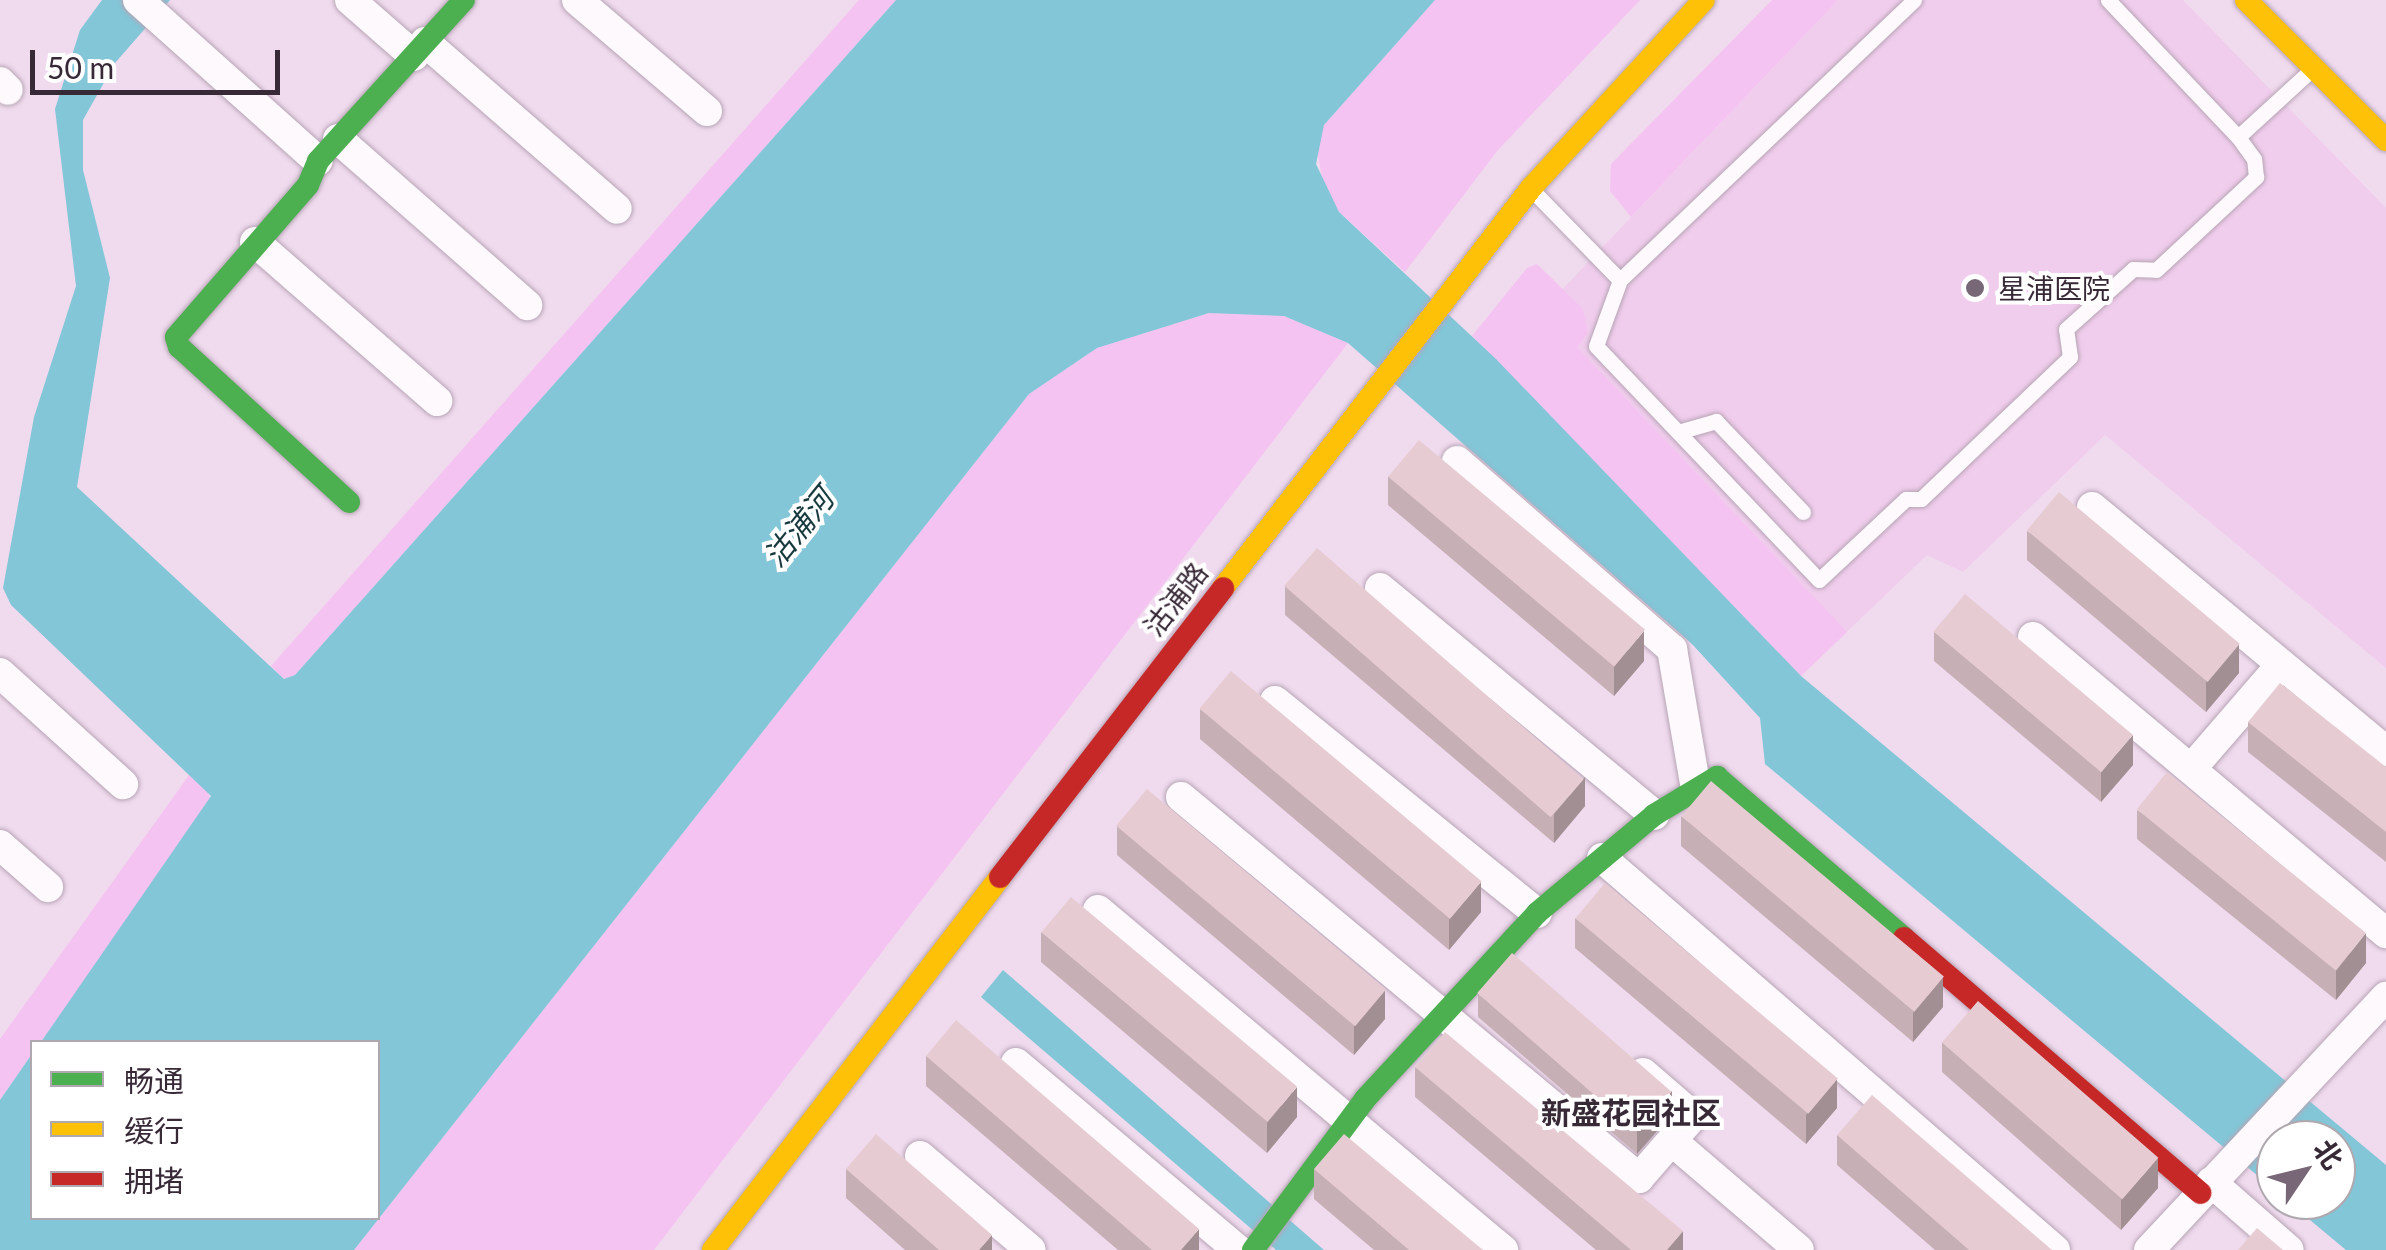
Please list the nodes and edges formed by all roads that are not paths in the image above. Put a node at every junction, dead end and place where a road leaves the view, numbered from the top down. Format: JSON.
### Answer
{"nodes":[{"id":1,"x":138,"y":0,"type":"edge"},
{"id":2,"x":350,"y":0,"type":"edge"},
{"id":3,"x":464,"y":0,"type":"edge"},
{"id":4,"x":577,"y":0,"type":"edge"},
{"id":5,"x":1704,"y":0,"type":"edge"},
{"id":6,"x":1914,"y":0,"type":"edge"},
{"id":7,"x":2108,"y":0,"type":"edge"},
{"id":8,"x":2246,"y":0,"type":"edge"},
{"id":9,"x":420,"y":49,"type":"junction"},
{"id":10,"x":2313,"y":68,"type":"junction"},
{"id":11,"x":707,"y":111,"type":"dead end"},
{"id":12,"x":2238,"y":138,"type":"junction"},
{"id":13,"x":2386,"y":140,"type":"edge"},
{"id":14,"x":328,"y":150,"type":"junction"},
{"id":15,"x":1531,"y":188,"type":"junction"},
{"id":16,"x":617,"y":209,"type":"dead end"},
{"id":17,"x":255,"y":242,"type":"junction"},
{"id":18,"x":1620,"y":280,"type":"junction"},
{"id":19,"x":528,"y":305,"type":"dead end"},
{"id":20,"x":437,"y":401,"type":"dead end"},
{"id":21,"x":1678,"y":432,"type":"junction"},
{"id":22,"x":1457,"y":461,"type":"dead end"},
{"id":23,"x":349,"y":502,"type":"dead end"},
{"id":24,"x":2092,"y":506,"type":"dead end"},
{"id":25,"x":1803,"y":512,"type":"dead end"},
{"id":26,"x":1380,"y":588,"type":"dead end"},
{"id":27,"x":2033,"y":637,"type":"dead end"},
{"id":28,"x":2281,"y":665,"type":"junction"},
{"id":29,"x":3,"y":681,"type":"edge"},
{"id":30,"x":1276,"y":701,"type":"dead end"},
{"id":31,"x":2386,"y":752,"type":"edge"},
{"id":32,"x":2190,"y":769,"type":"junction"},
{"id":33,"x":124,"y":784,"type":"dead end"},
{"id":34,"x":1695,"y":784,"type":"junction"},
{"id":35,"x":1181,"y":797,"type":"dead end"},
{"id":36,"x":1654,"y":816,"type":"junction"},
{"id":37,"x":0,"y":845,"type":"edge"},
{"id":38,"x":1602,"y":858,"type":"junction"},
{"id":39,"x":48,"y":887,"type":"dead end"},
{"id":40,"x":1098,"y":910,"type":"dead end"},
{"id":41,"x":1537,"y":914,"type":"junction"},
{"id":42,"x":2386,"y":933,"type":"edge"},
{"id":43,"x":1500,"y":952,"type":"junction"},
{"id":44,"x":1529,"y":977,"type":"edge"},
{"id":45,"x":2386,"y":997,"type":"edge"},
{"id":46,"x":1440,"y":1014,"type":"junction"},
{"id":47,"x":1618,"y":1053,"type":"edge"},
{"id":48,"x":1016,"y":1062,"type":"dead end"},
{"id":49,"x":1350,"y":1118,"type":"junction"},
{"id":50,"x":1672,"y":1140,"type":"junction"},
{"id":51,"x":920,"y":1156,"type":"dead end"},
{"id":52,"x":2214,"y":1179,"type":"junction"},
{"id":53,"x":1248,"y":1249,"type":"edge"},
{"id":54,"x":713,"y":1250,"type":"edge"},
{"id":55,"x":1031,"y":1250,"type":"edge"},
{"id":56,"x":1503,"y":1250,"type":"edge"},
{"id":57,"x":1800,"y":1250,"type":"edge"},
{"id":58,"x":2055,"y":1250,"type":"edge"},
{"id":59,"x":2149,"y":1250,"type":"edge"},
{"id":60,"x":2289,"y":1250,"type":"edge"}],
"edges":[{"from":1,"to":14,"type":"street"},
{"from":2,"to":9,"type":"street"},
{"from":3,"to":9,"type":"street"},
{"from":4,"to":11,"type":"street"},
{"from":5,"to":15,"type":"street","name":"沽浦路"},
{"from":6,"to":18,"type":"lane"},
{"from":7,"to":12,"type":"lane"},
{"from":8,"to":10,"type":"street"},
{"from":9,"to":14,"type":"street"},
{"from":9,"to":16,"type":"street"},
{"from":10,"to":12,"type":"lane"},
{"from":10,"to":13,"type":"street"},
{"from":12,"to":21,"type":"lane"},
{"from":14,"to":17,"type":"street"},
{"from":14,"to":19,"type":"street"},
{"from":15,"to":18,"type":"lane"},
{"from":15,"to":54,"type":"street","name":"沽浦路"},
{"from":17,"to":20,"type":"street"},
{"from":17,"to":23,"type":"street"},
{"from":18,"to":21,"type":"lane"},
{"from":21,"to":25,"type":"lane"},
{"from":22,"to":34,"type":"street"},
{"from":24,"to":28,"type":"street"},
{"from":26,"to":36,"type":"street"},
{"from":27,"to":32,"type":"street"},
{"from":28,"to":31,"type":"street"},
{"from":28,"to":32,"type":"street"},
{"from":29,"to":33,"type":"street"},
{"from":30,"to":41,"type":"street"},
{"from":32,"to":42,"type":"street"},
{"from":34,"to":36,"type":"street"},
{"from":34,"to":52,"type":"street"},
{"from":35,"to":46,"type":"street"},
{"from":36,"to":38,"type":"street"},
{"from":37,"to":39,"type":"street"},
{"from":38,"to":41,"type":"street"},
{"from":38,"to":58,"type":"street"},
{"from":40,"to":49,"type":"street"},
{"from":41,"to":43,"type":"street"},
{"from":43,"to":44,"type":"street"},
{"from":43,"to":46,"type":"street"},
{"from":45,"to":52,"type":"street"},
{"from":46,"to":49,"type":"street"},
{"from":46,"to":50,"type":"street"},
{"from":47,"to":50,"type":"street"},
{"from":48,"to":53,"type":"street"},
{"from":49,"to":53,"type":"street"},
{"from":49,"to":56,"type":"street"},
{"from":50,"to":57,"type":"street"},
{"from":51,"to":55,"type":"street"},
{"from":52,"to":59,"type":"street"},
{"from":52,"to":60,"type":"street"}]}
